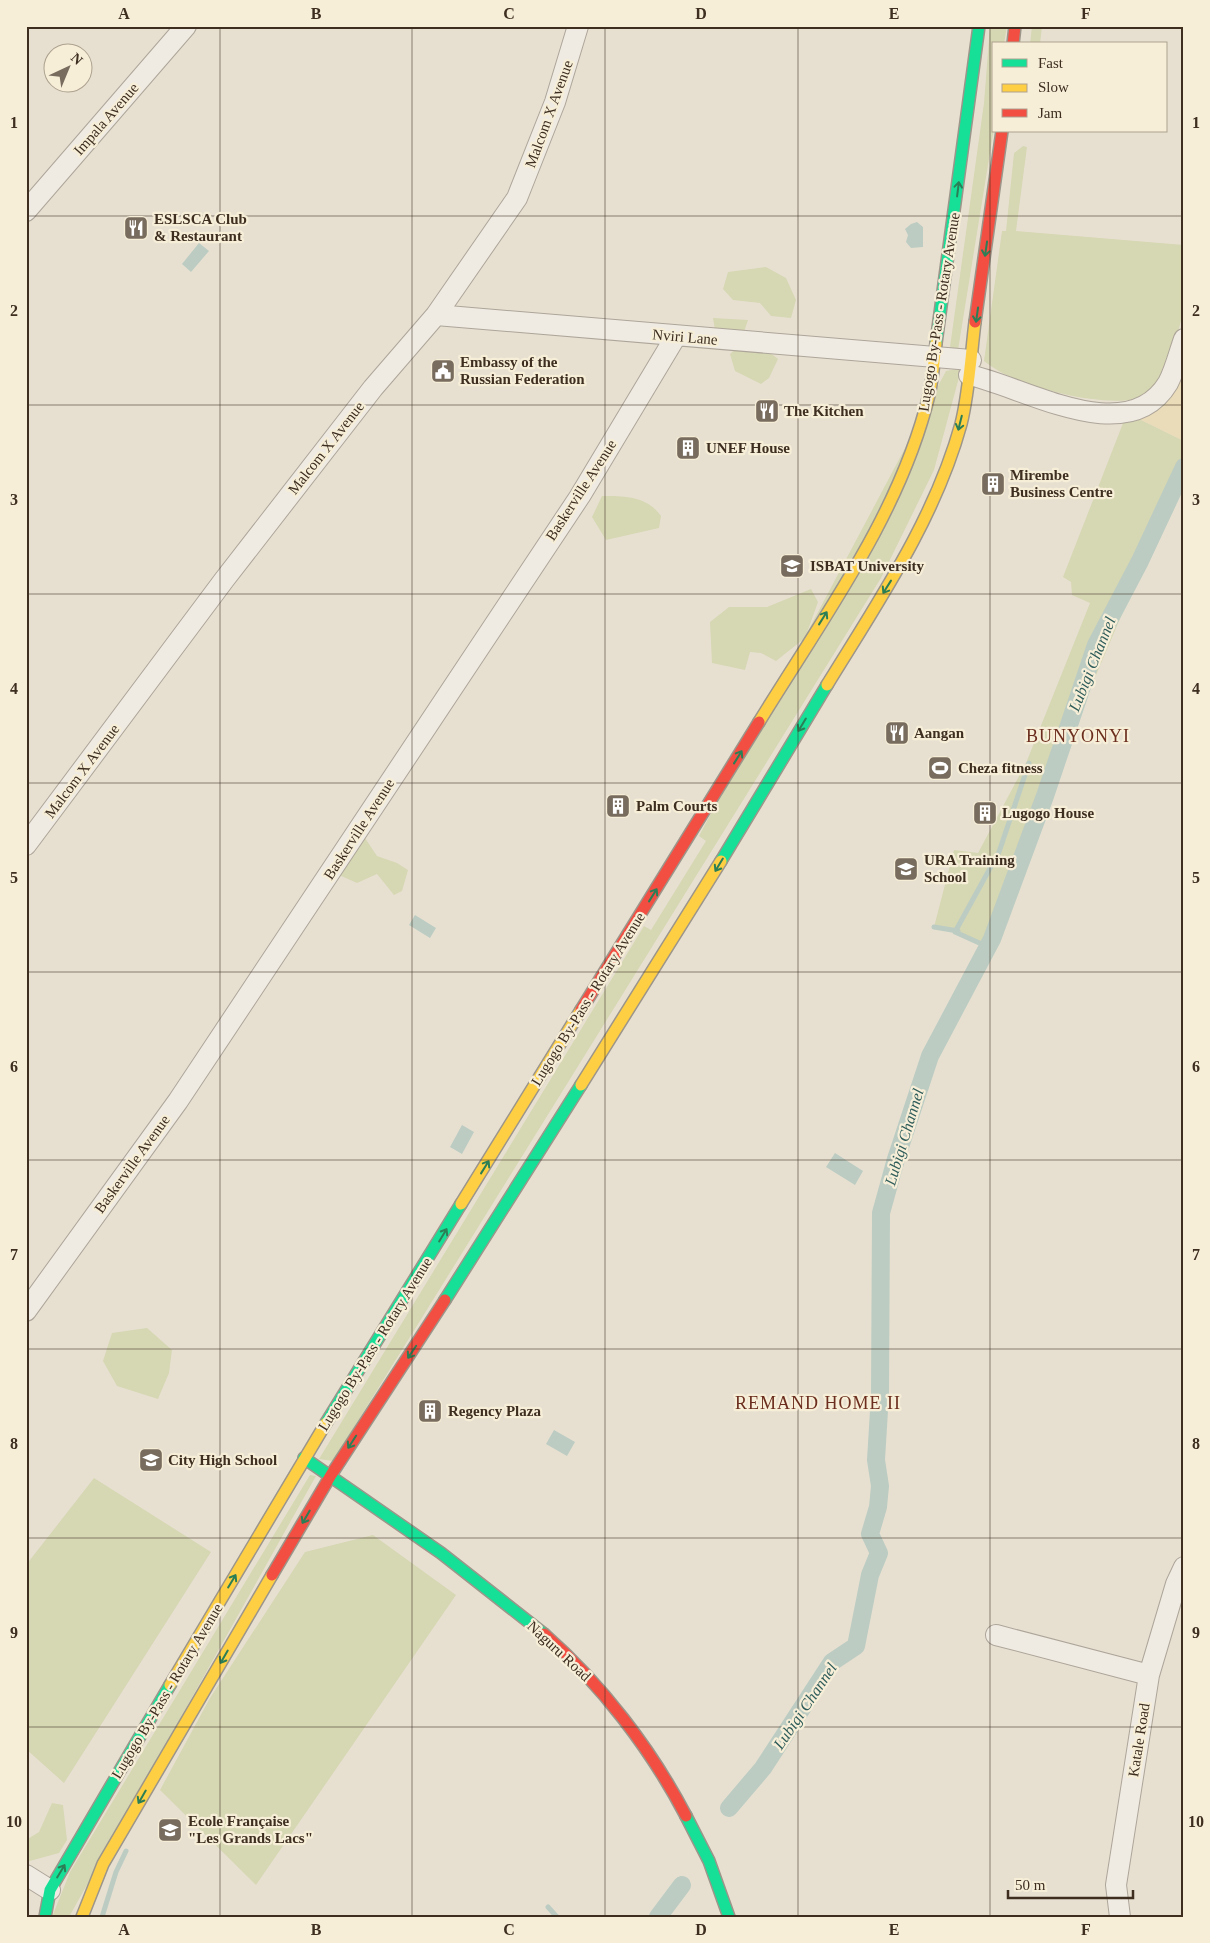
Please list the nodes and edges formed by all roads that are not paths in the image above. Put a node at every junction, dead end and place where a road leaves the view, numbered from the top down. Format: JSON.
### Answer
{"nodes":[{"id":1,"x":186,"y":26,"type":"edge"},
{"id":2,"x":578,"y":26,"type":"edge"},
{"id":3,"x":979,"y":26,"type":"edge"},
{"id":4,"x":1015,"y":26,"type":"edge"},
{"id":5,"x":1013,"y":42,"type":"edge"},
{"id":6,"x":1002,"y":132,"type":"edge"},
{"id":7,"x":26,"y":211,"type":"edge"},
{"id":8,"x":436,"y":315,"type":"junction"},
{"id":9,"x":676,"y":336,"type":"junction"},
{"id":10,"x":1184,"y":339,"type":"edge"},
{"id":11,"x":934,"y":358,"type":"junction"},
{"id":12,"x":970,"y":368,"type":"junction"},
{"id":13,"x":26,"y":845,"type":"edge"},
{"id":14,"x":26,"y":1310,"type":"edge"},
{"id":15,"x":304,"y":1458,"type":"junction"},
{"id":16,"x":331,"y":1475,"type":"junction"},
{"id":17,"x":1184,"y":1568,"type":"edge"},
{"id":18,"x":996,"y":1635,"type":"dead end"},
{"id":19,"x":1149,"y":1675,"type":"junction"},
{"id":20,"x":26,"y":1875,"type":"edge"},
{"id":21,"x":50,"y":1890,"type":"junction"},
{"id":22,"x":45,"y":1917,"type":"edge"},
{"id":23,"x":82,"y":1917,"type":"edge"},
{"id":24,"x":729,"y":1917,"type":"edge"},
{"id":25,"x":1120,"y":1917,"type":"edge"}],
"edges":[{"from":1,"to":7,"type":"street","name":"Impala Avenue"},
{"from":2,"to":8,"type":"street","name":"Malcom X Avenue"},
{"from":11,"to":3,"type":"main road","name":"Lugogo By-Pass - Rotary Avenue","one_way":true},
{"from":4,"to":5,"type":"main road"},
{"from":6,"to":12,"type":"main road","name":"Lugogo By-Pass - Rotary Avenue","one_way":true},
{"from":8,"to":9,"type":"street","name":"Nviri Lane"},
{"from":8,"to":13,"type":"street","name":"Malcom X Avenue"},
{"from":9,"to":11,"type":"street","name":"Nviri Lane"},
{"from":9,"to":14,"type":"street","name":"Baskerville Avenue"},
{"from":10,"to":12,"type":"street","name":"Nviri Lane"},
{"from":11,"to":12,"type":"street","name":"Nviri Lane"},
{"from":15,"to":11,"type":"main road","name":"Lugogo By-Pass - Rotary Avenue","one_way":true},
{"from":12,"to":16,"type":"main road","name":"Lugogo By-Pass - Rotary Avenue","one_way":true},
{"from":15,"to":16,"type":"main road","name":"Naguru Road"},
{"from":21,"to":15,"type":"main road","name":"Lugogo By-Pass - Rotary Avenue","one_way":true},
{"from":16,"to":23,"type":"main road","name":"Lugogo By-Pass - Rotary Avenue","one_way":true},
{"from":16,"to":24,"type":"main road","name":"Naguru Road"},
{"from":17,"to":19,"type":"street","name":"Katale Road"},
{"from":18,"to":19,"type":"street"},
{"from":19,"to":25,"type":"street","name":"Katale Road"},
{"from":20,"to":21,"type":"street"},
{"from":21,"to":22,"type":"main road","name":"Lugogo By-Pass - Rotary Avenue"}]}
